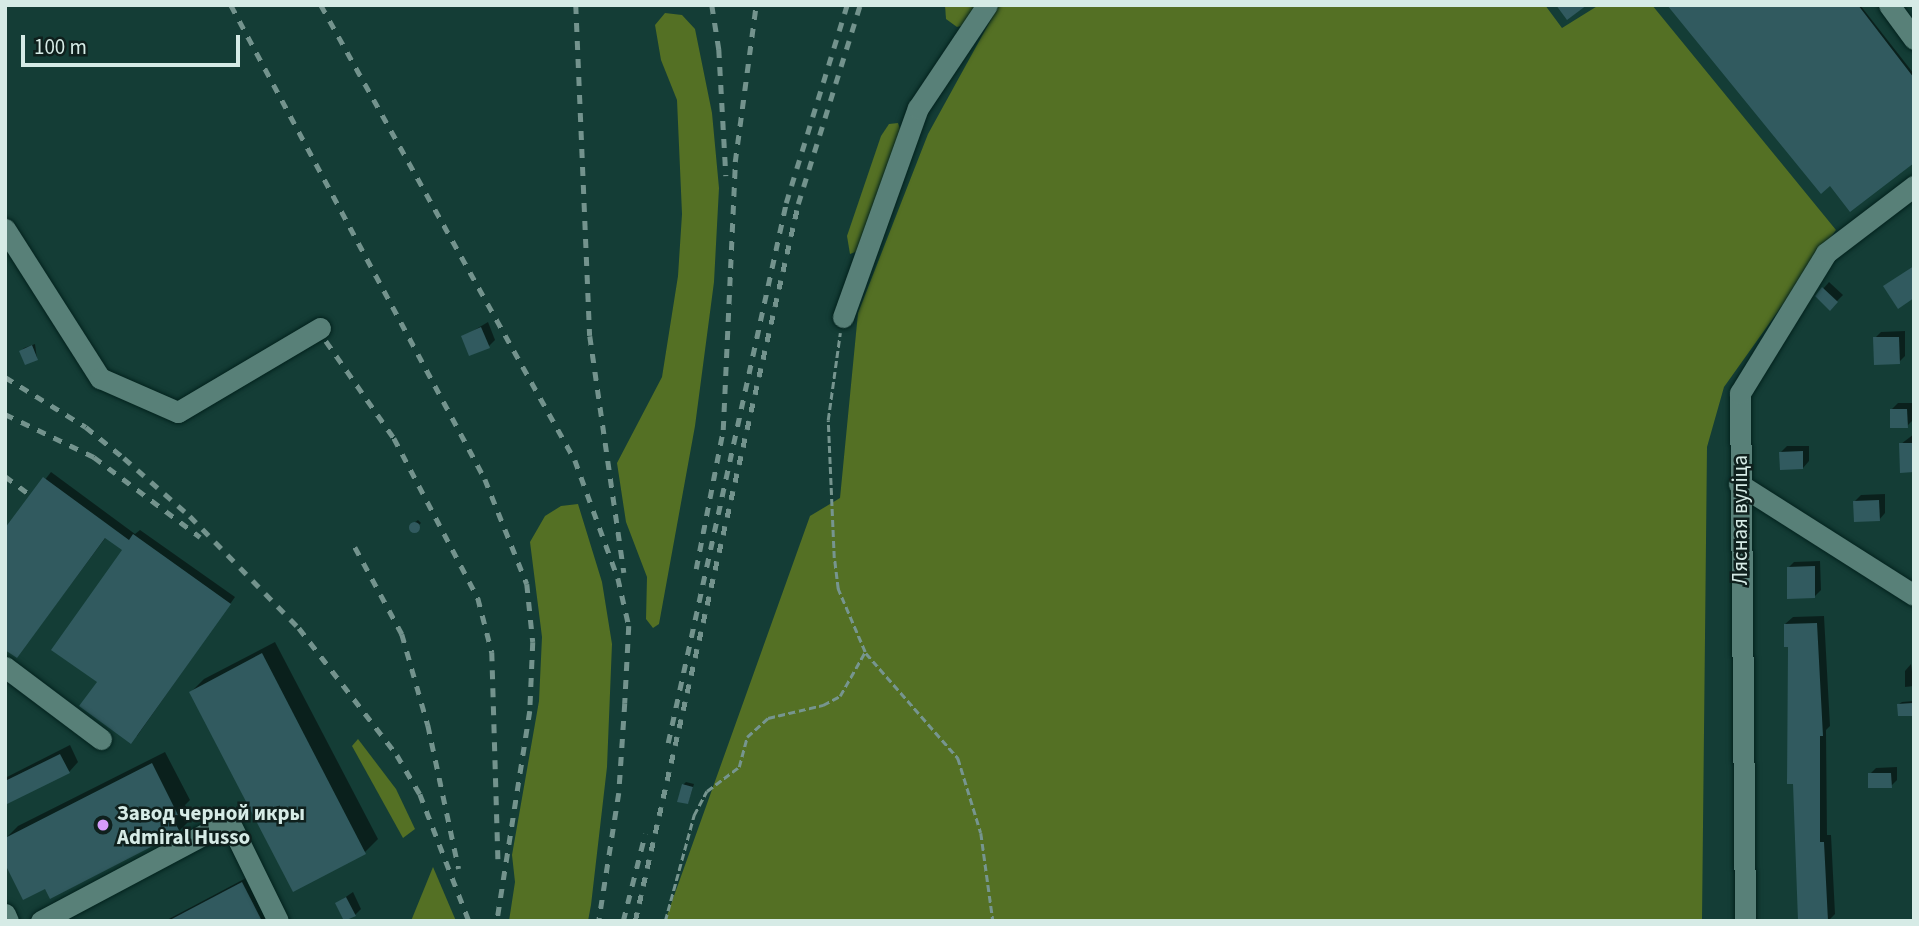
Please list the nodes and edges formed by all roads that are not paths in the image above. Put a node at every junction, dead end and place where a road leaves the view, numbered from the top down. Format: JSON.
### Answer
{"nodes":[{"id":1,"x":987,"y":5,"type":"edge"},
{"id":2,"x":1889,"y":5,"type":"edge"},
{"id":3,"x":1914,"y":39,"type":"edge"},
{"id":4,"x":1914,"y":186,"type":"edge"},
{"id":5,"x":5,"y":229,"type":"edge"},
{"id":6,"x":843,"y":317,"type":"road end"},
{"id":7,"x":320,"y":328,"type":"dead end"},
{"id":8,"x":1739,"y":484,"type":"junction"},
{"id":9,"x":1914,"y":595,"type":"edge"},
{"id":10,"x":5,"y":667,"type":"edge"},
{"id":11,"x":101,"y":739,"type":"dead end"},
{"id":12,"x":5,"y":914,"type":"edge"},
{"id":13,"x":8,"y":921,"type":"edge"},
{"id":14,"x":41,"y":921,"type":"edge"},
{"id":15,"x":278,"y":921,"type":"edge"},
{"id":16,"x":1745,"y":921,"type":"edge"}],
"edges":[{"from":1,"to":6,"type":"street"},
{"from":2,"to":3,"type":"street"},
{"from":4,"to":8,"type":"street","name":"Лясная вуліца"},
{"from":5,"to":7,"type":"street"},
{"from":8,"to":9,"type":"street"},
{"from":8,"to":16,"type":"street","name":"Лясная вуліца"},
{"from":10,"to":11,"type":"street"},
{"from":12,"to":13,"type":"street"},
{"from":14,"to":15,"type":"street"}]}
